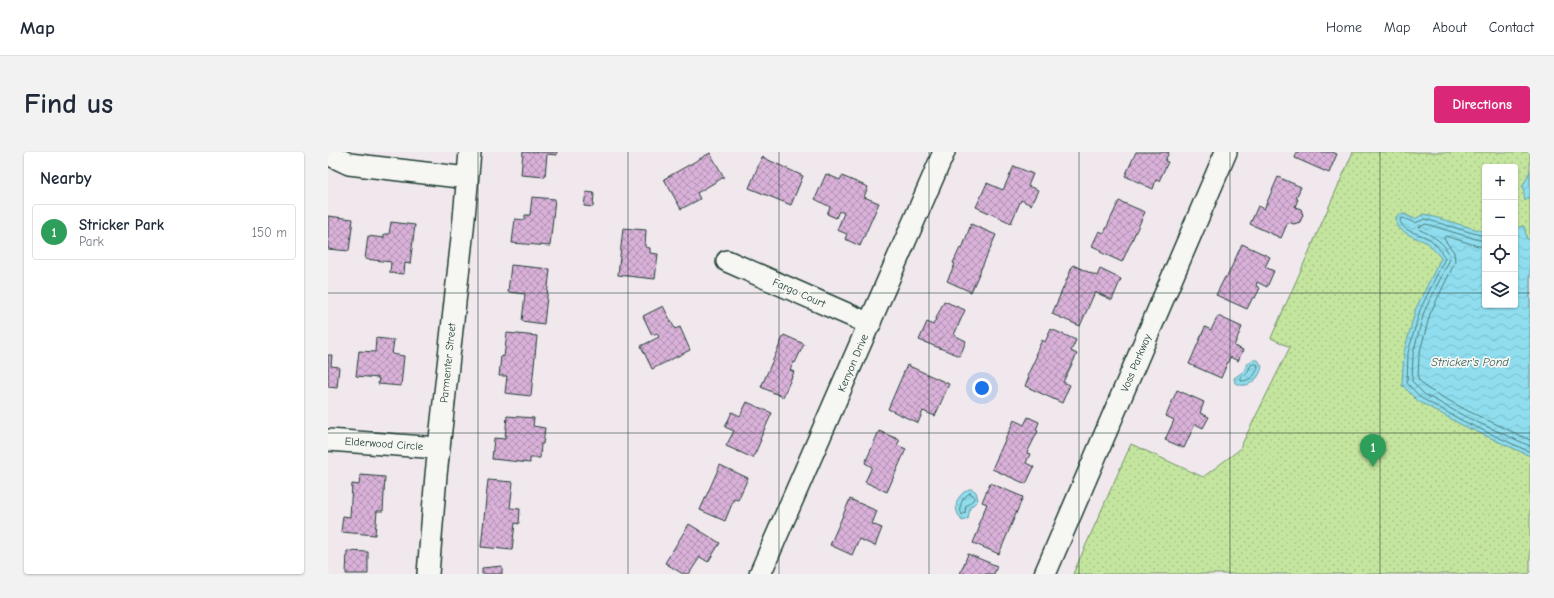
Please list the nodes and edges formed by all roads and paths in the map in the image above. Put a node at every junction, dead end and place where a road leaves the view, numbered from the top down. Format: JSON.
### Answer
{"nodes":[{"id":1,"x":470,"y":152,"type":"edge"},
{"id":2,"x":944,"y":152,"type":"edge"},
{"id":3,"x":1226,"y":152,"type":"edge"},
{"id":4,"x":328,"y":154,"type":"edge"},
{"id":5,"x":467,"y":178,"type":"junction"},
{"id":6,"x":727,"y":261,"type":"dead end"},
{"id":7,"x":870,"y":324,"type":"junction"},
{"id":8,"x":328,"y":440,"type":"edge"},
{"id":9,"x":439,"y":448,"type":"junction"},
{"id":10,"x":428,"y":574,"type":"edge"},
{"id":11,"x":760,"y":574,"type":"edge"},
{"id":12,"x":1045,"y":574,"type":"edge"}],
"edges":[{"from":1,"to":5,"type":"street","name":"Parmenter Street"},
{"from":2,"to":7,"type":"street","name":"Kenyon Drive"},
{"from":3,"to":12,"type":"street","name":"Voss Parkway"},
{"from":4,"to":5,"type":"street"},
{"from":5,"to":9,"type":"street","name":"Parmenter Street"},
{"from":6,"to":7,"type":"street","name":"Fargo Court"},
{"from":7,"to":11,"type":"street","name":"Kenyon Drive"},
{"from":8,"to":9,"type":"street","name":"Elderwood Circle"},
{"from":9,"to":10,"type":"street","name":"Parmenter Street"}]}
